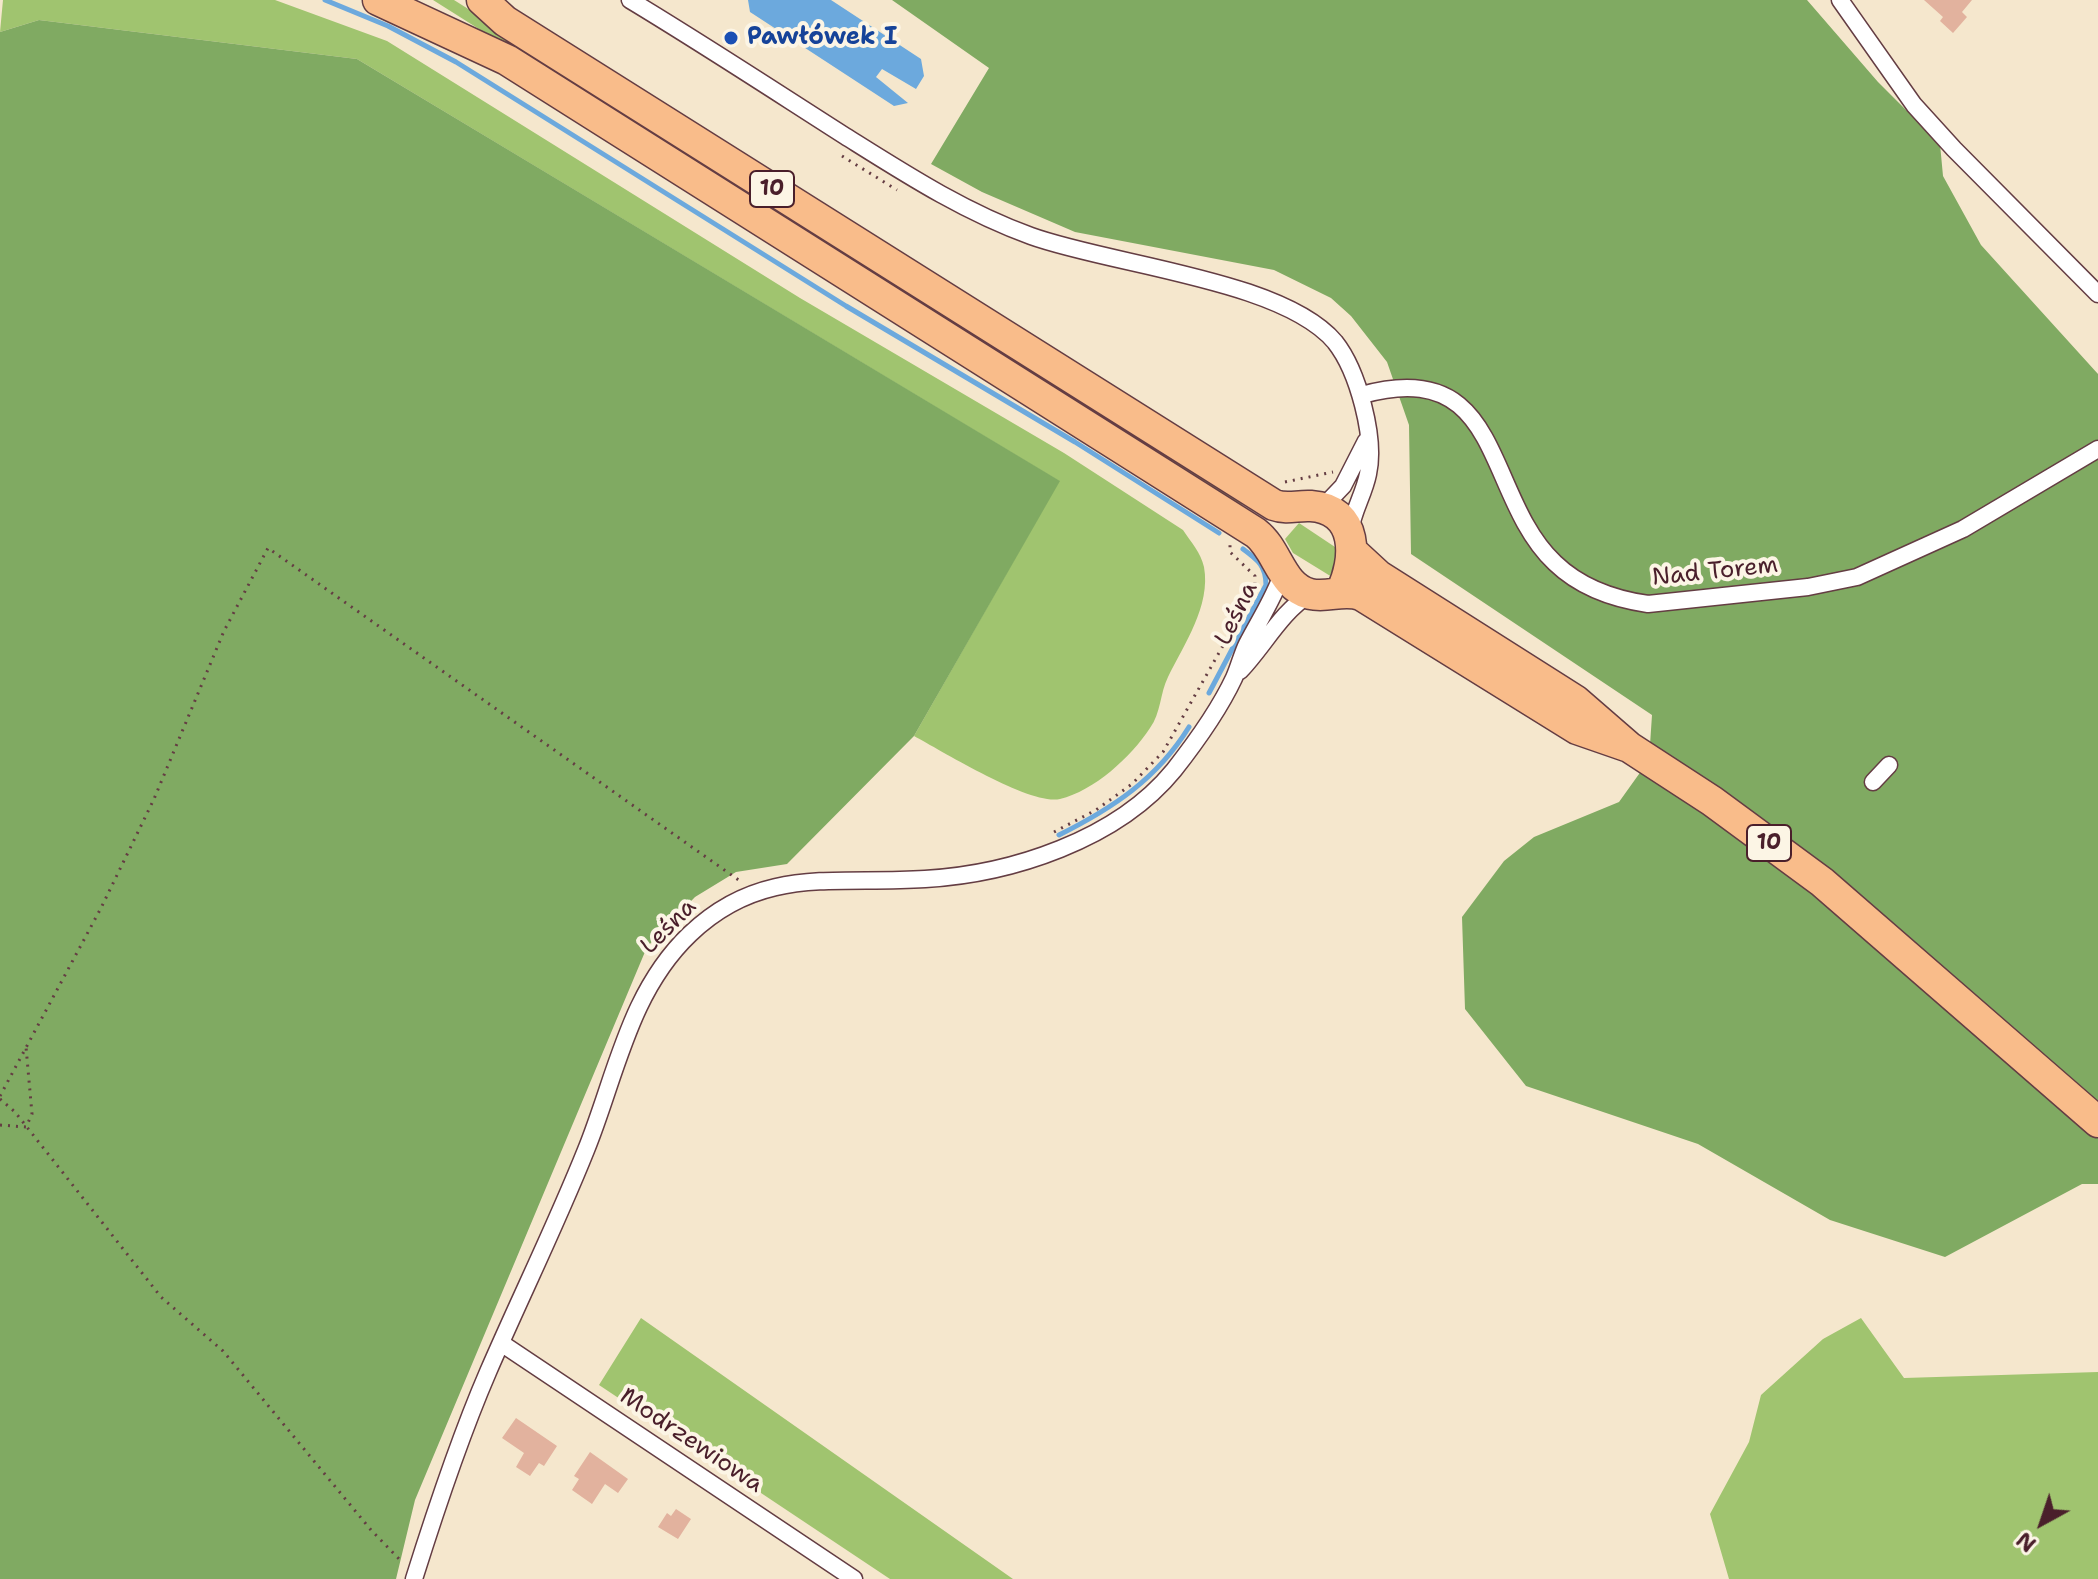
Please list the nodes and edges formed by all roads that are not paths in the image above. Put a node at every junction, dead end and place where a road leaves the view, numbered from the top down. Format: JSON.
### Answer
{"nodes":[{"id":1,"x":378,"y":0,"type":"edge"},
{"id":2,"x":482,"y":0,"type":"edge"},
{"id":3,"x":1840,"y":0,"type":"edge"},
{"id":4,"x":640,"y":2,"type":"edge"},
{"id":5,"x":2098,"y":294,"type":"edge"},
{"id":6,"x":1362,"y":395,"type":"junction"},
{"id":7,"x":1367,"y":440,"type":"junction"},
{"id":8,"x":2098,"y":449,"type":"edge"},
{"id":9,"x":1308,"y":508,"type":"junction"},
{"id":10,"x":1351,"y":543,"type":"junction"},
{"id":11,"x":1279,"y":562,"type":"junction"},
{"id":12,"x":1341,"y":592,"type":"junction"},
{"id":13,"x":1310,"y":594,"type":"junction"},
{"id":14,"x":1234,"y":678,"type":"junction"},
{"id":15,"x":1629,"y":747,"type":"junction"},
{"id":16,"x":1889,"y":765,"type":"dead end"},
{"id":17,"x":1873,"y":782,"type":"dead end"},
{"id":18,"x":2098,"y":1122,"type":"edge"},
{"id":19,"x":501,"y":1343,"type":"junction"},
{"id":20,"x":414,"y":1577,"type":"edge"},
{"id":21,"x":854,"y":1579,"type":"edge"}],
"edges":[{"from":1,"to":11,"type":"highway","number":"10"},
{"from":2,"to":9,"type":"highway","number":"10"},
{"from":3,"to":5,"type":"street"},
{"from":4,"to":6,"type":"street"},
{"from":6,"to":7,"type":"street"},
{"from":6,"to":8,"type":"street","name":"Nad Torem"},
{"from":7,"to":9,"type":"street"},
{"from":7,"to":10,"type":"street"},
{"from":9,"to":10,"type":"highway","number":"10"},
{"from":9,"to":11,"type":"highway"},
{"from":10,"to":12,"type":"highway"},
{"from":10,"to":15,"type":"highway","number":"10"},
{"from":11,"to":13,"type":"highway","number":"10"},
{"from":11,"to":14,"type":"street","name":"Leśna"},
{"from":12,"to":13,"type":"highway","number":"10"},
{"from":12,"to":15,"type":"highway","number":"10"},
{"from":13,"to":14,"type":"street","name":"Leśna"},
{"from":14,"to":19,"type":"street","name":"Leśna"},
{"from":15,"to":18,"type":"highway","number":"10"},
{"from":16,"to":17,"type":"street"},
{"from":19,"to":20,"type":"street","name":"Leśna"},
{"from":19,"to":21,"type":"street","name":"Modrzewiowa"}]}
